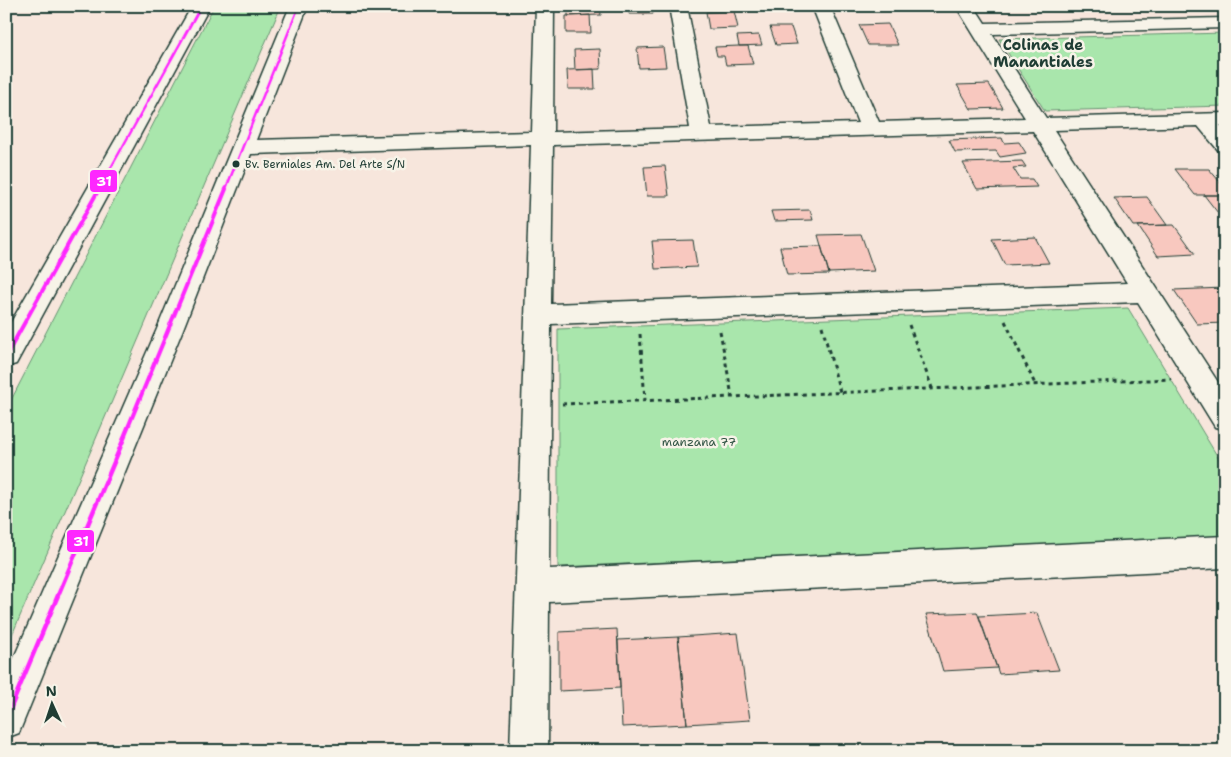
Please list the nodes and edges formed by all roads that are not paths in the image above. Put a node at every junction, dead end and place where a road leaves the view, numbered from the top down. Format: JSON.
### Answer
{"nodes":[{"id":1,"x":201,"y":6,"type":"edge"},
{"id":2,"x":299,"y":6,"type":"edge"},
{"id":3,"x":545,"y":6,"type":"edge"},
{"id":4,"x":678,"y":6,"type":"edge"},
{"id":5,"x":821,"y":6,"type":"edge"},
{"id":6,"x":965,"y":6,"type":"edge"},
{"id":7,"x":1225,"y":23,"type":"edge"},
{"id":8,"x":980,"y":30,"type":"junction"},
{"id":9,"x":1225,"y":119,"type":"edge"},
{"id":10,"x":1203,"y":120,"type":"junction"},
{"id":11,"x":1040,"y":124,"type":"junction"},
{"id":12,"x":872,"y":129,"type":"junction"},
{"id":13,"x":702,"y":134,"type":"junction"},
{"id":14,"x":542,"y":139,"type":"junction"},
{"id":15,"x":1225,"y":145,"type":"edge"},
{"id":16,"x":243,"y":147,"type":"junction"},
{"id":17,"x":1145,"y":292,"type":"junction"},
{"id":18,"x":539,"y":314,"type":"junction"},
{"id":19,"x":6,"y":356,"type":"edge"},
{"id":20,"x":1225,"y":418,"type":"edge"},
{"id":21,"x":1225,"y":552,"type":"edge"},
{"id":22,"x":533,"y":586,"type":"junction"},
{"id":23,"x":6,"y":720,"type":"edge"},
{"id":24,"x":529,"y":751,"type":"edge"}],
"edges":[{"from":1,"to":19,"type":"street"},
{"from":2,"to":16,"type":"street"},
{"from":3,"to":14,"type":"street"},
{"from":4,"to":13,"type":"street"},
{"from":5,"to":12,"type":"street"},
{"from":6,"to":8,"type":"street"},
{"from":7,"to":8,"type":"street"},
{"from":8,"to":11,"type":"street"},
{"from":9,"to":10,"type":"street"},
{"from":10,"to":11,"type":"street"},
{"from":10,"to":15,"type":"street"},
{"from":11,"to":12,"type":"street"},
{"from":11,"to":17,"type":"street"},
{"from":12,"to":13,"type":"street"},
{"from":13,"to":14,"type":"street"},
{"from":14,"to":16,"type":"street"},
{"from":14,"to":18,"type":"street"},
{"from":16,"to":23,"type":"street"},
{"from":17,"to":18,"type":"street"},
{"from":17,"to":20,"type":"street"},
{"from":18,"to":22,"type":"street"},
{"from":21,"to":22,"type":"street"},
{"from":22,"to":24,"type":"street"}]}
